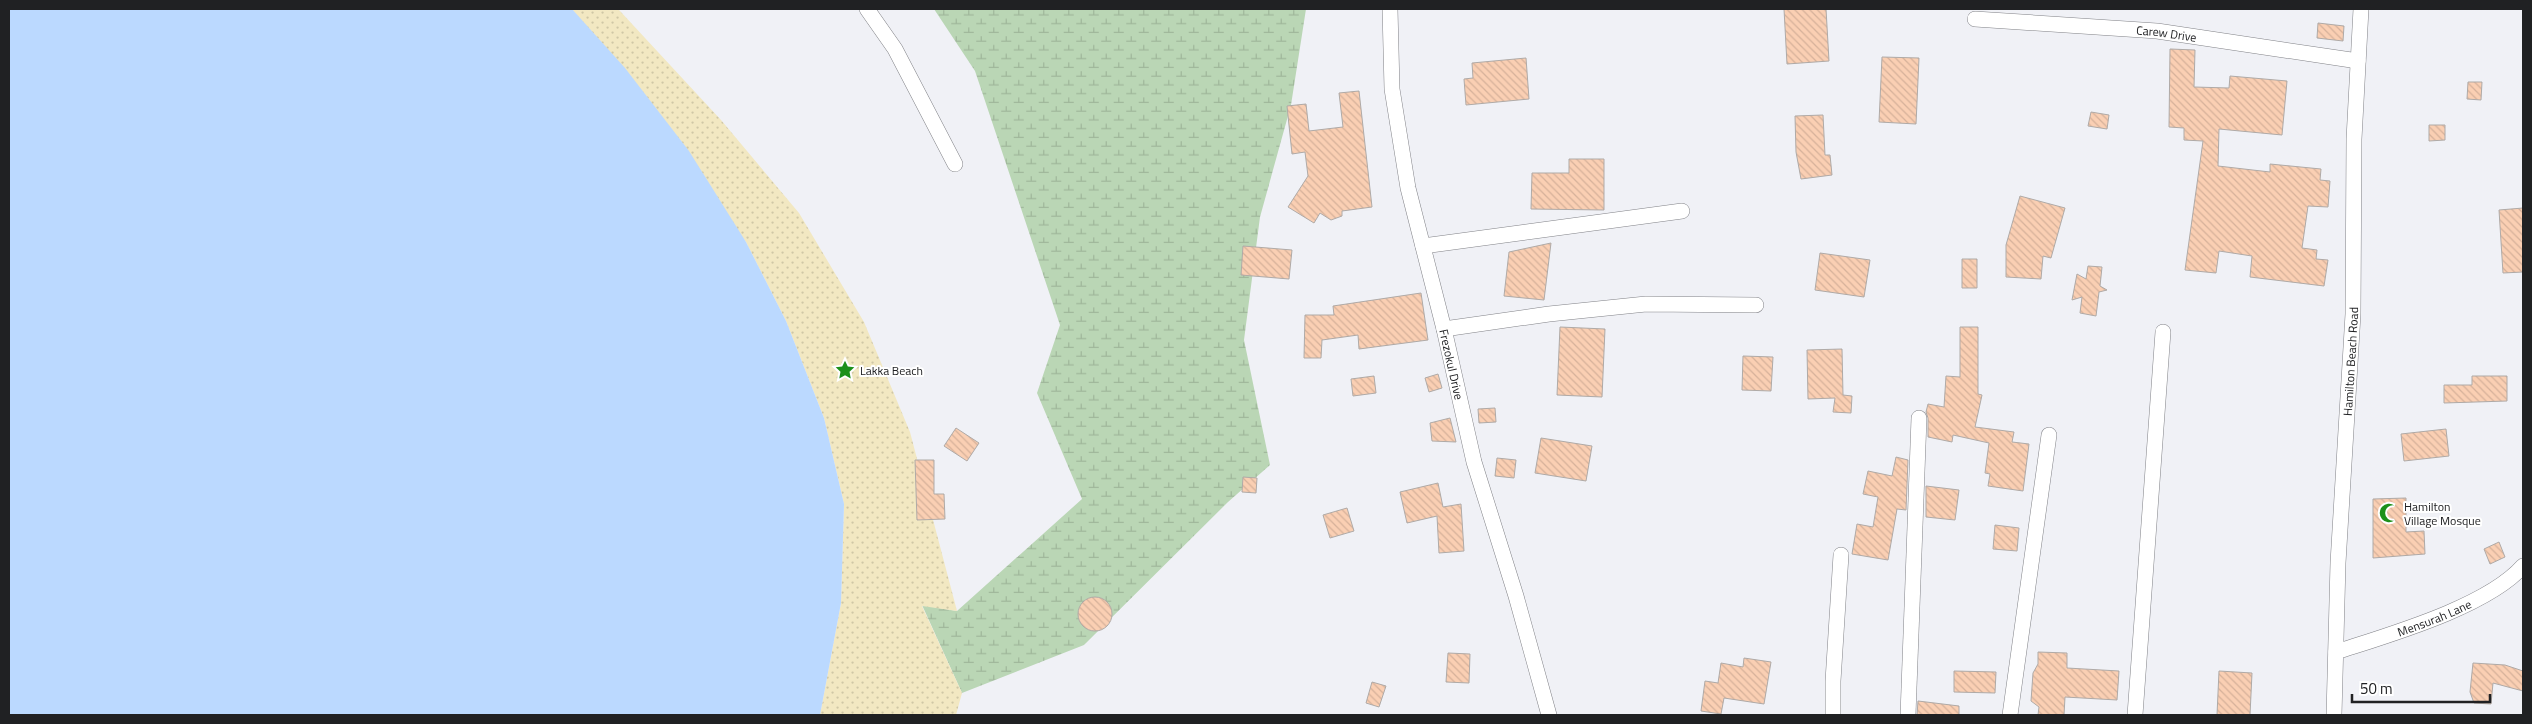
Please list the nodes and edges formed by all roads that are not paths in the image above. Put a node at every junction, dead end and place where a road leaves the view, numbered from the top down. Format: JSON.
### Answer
{"nodes":[{"id":1,"x":867,"y":9,"type":"edge"},
{"id":2,"x":1390,"y":9,"type":"edge"},
{"id":3,"x":2361,"y":9,"type":"edge"},
{"id":4,"x":1975,"y":19,"type":"dead end"},
{"id":5,"x":2358,"y":61,"type":"junction"},
{"id":6,"x":955,"y":164,"type":"dead end"},
{"id":7,"x":1682,"y":211,"type":"dead end"},
{"id":8,"x":1423,"y":246,"type":"junction"},
{"id":9,"x":1756,"y":305,"type":"dead end"},
{"id":10,"x":1444,"y":329,"type":"junction"},
{"id":11,"x":2163,"y":332,"type":"dead end"},
{"id":12,"x":1919,"y":418,"type":"dead end"},
{"id":13,"x":2049,"y":435,"type":"dead end"},
{"id":14,"x":1841,"y":555,"type":"dead end"},
{"id":15,"x":2523,"y":566,"type":"edge"},
{"id":16,"x":2336,"y":652,"type":"junction"},
{"id":17,"x":1549,"y":715,"type":"edge"},
{"id":18,"x":1834,"y":715,"type":"edge"},
{"id":19,"x":1908,"y":715,"type":"edge"},
{"id":20,"x":2010,"y":715,"type":"edge"},
{"id":21,"x":2135,"y":715,"type":"edge"},
{"id":22,"x":2334,"y":715,"type":"edge"}],
"edges":[{"from":1,"to":6,"type":"street"},
{"from":2,"to":8,"type":"street","name":"Frezokul Drive"},
{"from":3,"to":5,"type":"street","name":"Hamilton Beach Road"},
{"from":4,"to":5,"type":"street","name":"Carew Drive"},
{"from":5,"to":16,"type":"street","name":"Hamilton Beach Road"},
{"from":7,"to":8,"type":"street"},
{"from":8,"to":10,"type":"street","name":"Frezokul Drive"},
{"from":9,"to":10,"type":"street"},
{"from":10,"to":17,"type":"street","name":"Frezokul Drive"},
{"from":11,"to":21,"type":"street"},
{"from":12,"to":19,"type":"street"},
{"from":13,"to":20,"type":"street"},
{"from":14,"to":18,"type":"street"},
{"from":15,"to":16,"type":"street","name":"Mensurah Lane"},
{"from":16,"to":22,"type":"street","name":"Hamilton Beach Road"}]}
